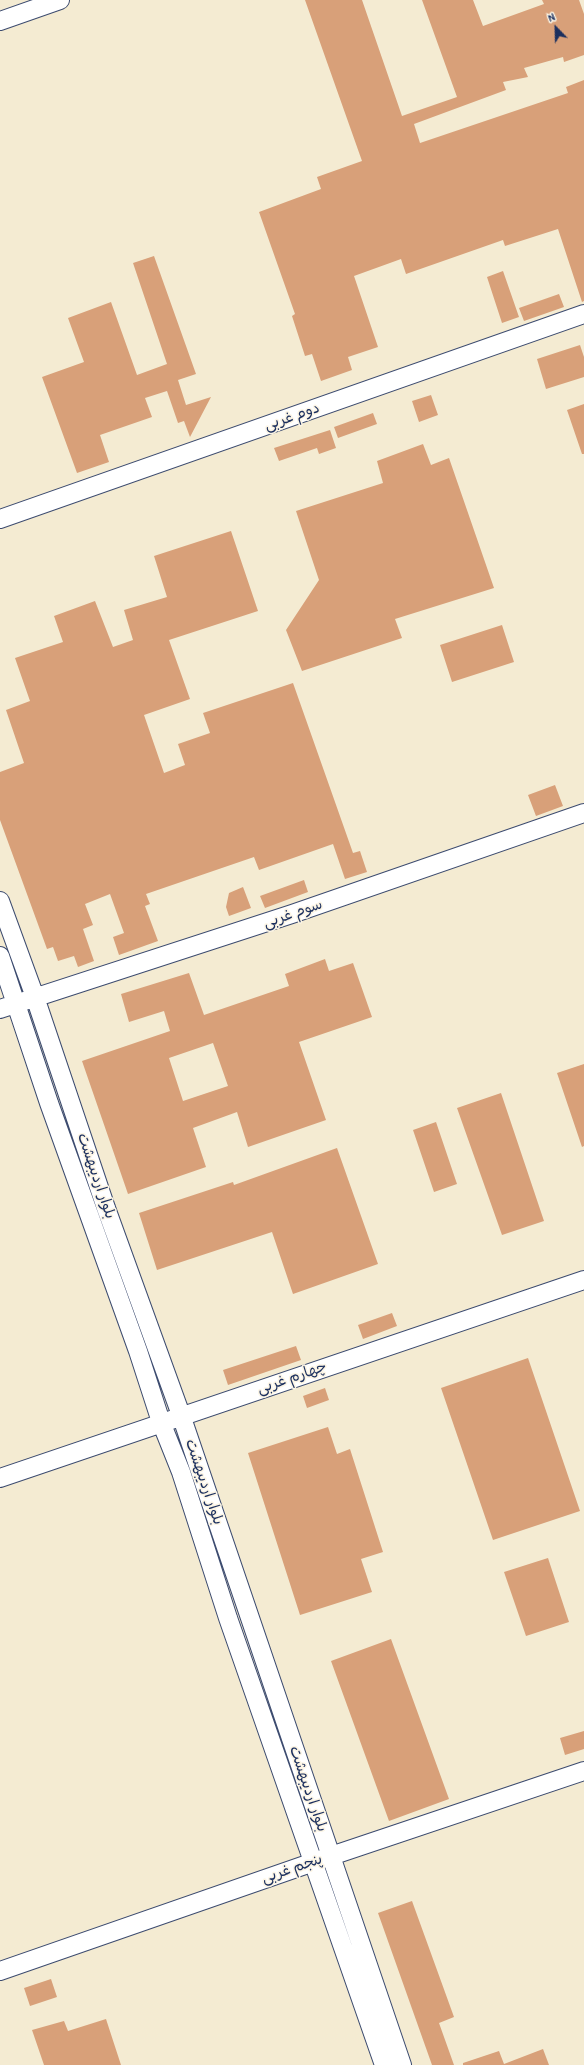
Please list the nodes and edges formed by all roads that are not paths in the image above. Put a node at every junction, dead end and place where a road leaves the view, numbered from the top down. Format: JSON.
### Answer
{"nodes":[{"id":1,"x":60,"y":0,"type":"edge"},
{"id":2,"x":0,"y":21,"type":"edge"},
{"id":3,"x":584,"y":314,"type":"edge"},
{"id":4,"x":0,"y":519,"type":"edge"},
{"id":5,"x":584,"y":813,"type":"edge"},
{"id":6,"x":0,"y":901,"type":"edge"},
{"id":7,"x":0,"y":956,"type":"edge"},
{"id":8,"x":35,"y":997,"type":"junction"},
{"id":9,"x":8,"y":1006,"type":"edge"},
{"id":10,"x":584,"y":1280,"type":"edge"},
{"id":11,"x":181,"y":1415,"type":"junction"},
{"id":12,"x":161,"y":1422,"type":"junction"},
{"id":13,"x":0,"y":1478,"type":"edge"},
{"id":14,"x":584,"y":1771,"type":"edge"},
{"id":15,"x":331,"y":1856,"type":"junction"},
{"id":16,"x":313,"y":1862,"type":"junction"},
{"id":17,"x":0,"y":1971,"type":"edge"},
{"id":18,"x":384,"y":2065,"type":"edge"},
{"id":19,"x":402,"y":2065,"type":"edge"}],
"edges":[{"from":1,"to":2,"type":"street"},
{"from":3,"to":4,"type":"street","name":"دوم غربی"},
{"from":5,"to":8,"type":"street","name":"سوم غربی"},
{"from":6,"to":8,"type":"street","name":"بلوار اردیبهشت"},
{"from":7,"to":9,"type":"street","name":"بلوار اردیبهشت"},
{"from":8,"to":9,"type":"street","name":"سوم غربی"},
{"from":8,"to":11,"type":"street","name":"بلوار اردیبهشت"},
{"from":9,"to":12,"type":"street","name":"بلوار اردیبهشت"},
{"from":10,"to":11,"type":"street","name":"چهارم غربی"},
{"from":11,"to":12,"type":"street","name":"چهارم غربی"},
{"from":11,"to":15,"type":"street","name":"بلوار اردیبهشت"},
{"from":12,"to":13,"type":"street","name":"چهارم غربی"},
{"from":12,"to":16,"type":"street","name":"بلوار اردیبهشت"},
{"from":14,"to":15,"type":"street","name":"پنجم غربی"},
{"from":15,"to":16,"type":"street","name":"پنجم غربی"},
{"from":15,"to":19,"type":"street","name":"بلوار اردیبهشت"},
{"from":16,"to":17,"type":"street","name":"پنجم غربی"},
{"from":16,"to":18,"type":"street","name":"بلوار اردیبهشت"}]}
